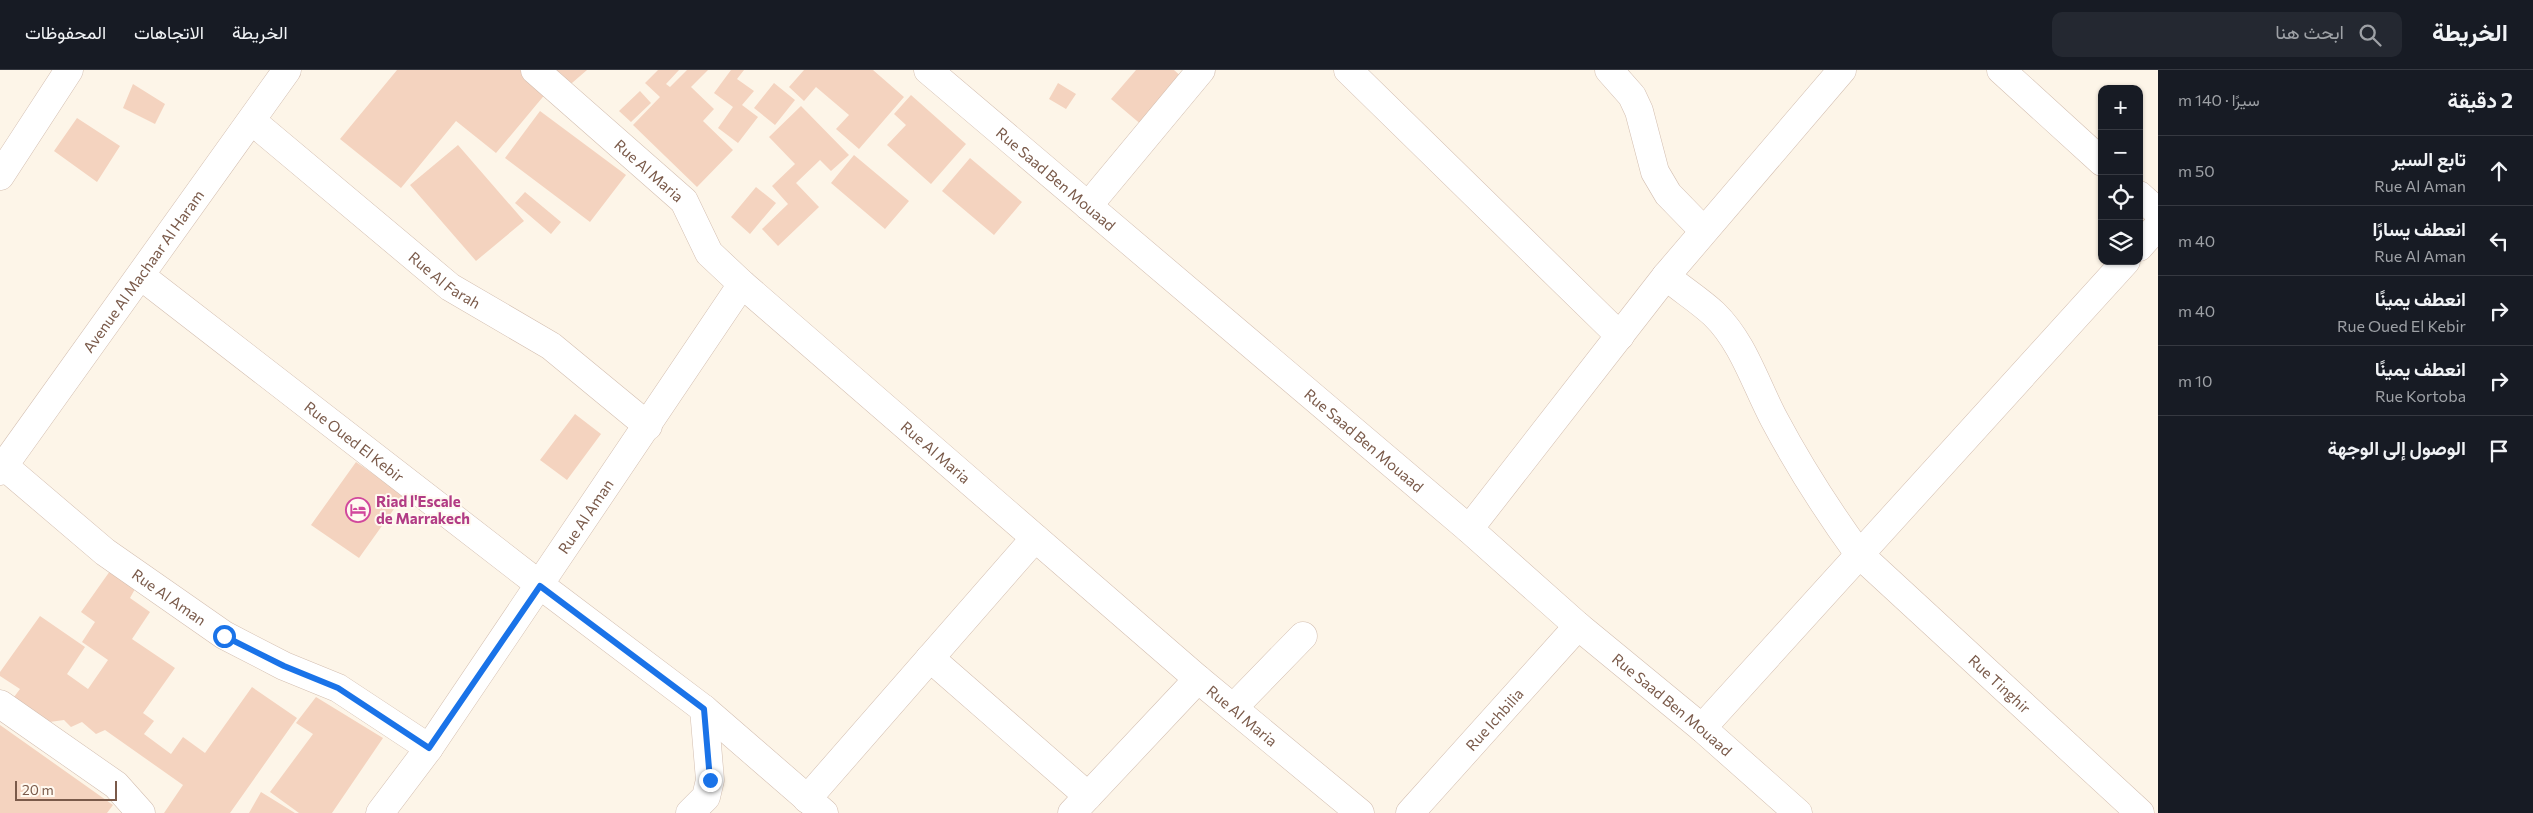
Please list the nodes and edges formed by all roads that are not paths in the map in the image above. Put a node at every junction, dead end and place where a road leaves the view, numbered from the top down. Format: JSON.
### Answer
{"nodes":[{"id":1,"x":69,"y":70,"type":"edge"},
{"id":2,"x":287,"y":70,"type":"edge"},
{"id":3,"x":535,"y":70,"type":"edge"},
{"id":4,"x":928,"y":70,"type":"edge"},
{"id":5,"x":1201,"y":70,"type":"edge"},
{"id":6,"x":1348,"y":70,"type":"edge"},
{"id":7,"x":1609,"y":70,"type":"edge"},
{"id":8,"x":1842,"y":70,"type":"edge"},
{"id":9,"x":2008,"y":73,"type":"edge"},
{"id":10,"x":252,"y":121,"type":"junction"},
{"id":11,"x":2098,"y":158,"type":"edge"},
{"id":12,"x":0,"y":176,"type":"edge"},
{"id":13,"x":2143,"y":199,"type":"edge"},
{"id":14,"x":1088,"y":206,"type":"junction"},
{"id":15,"x":2158,"y":212,"type":"edge"},
{"id":16,"x":2158,"y":226,"type":"edge"},
{"id":17,"x":1703,"y":230,"type":"junction"},
{"id":18,"x":2143,"y":243,"type":"edge"},
{"id":19,"x":2122,"y":265,"type":"edge"},
{"id":20,"x":141,"y":276,"type":"junction"},
{"id":21,"x":1666,"y":276,"type":"junction"},
{"id":22,"x":742,"y":284,"type":"junction"},
{"id":23,"x":1620,"y":336,"type":"junction"},
{"id":24,"x":648,"y":426,"type":"junction"},
{"id":25,"x":2,"y":468,"type":"edge"},
{"id":26,"x":1470,"y":529,"type":"junction"},
{"id":27,"x":1036,"y":538,"type":"junction"},
{"id":28,"x":1859,"y":554,"type":"junction"},
{"id":29,"x":540,"y":586,"type":"junction"},
{"id":30,"x":1578,"y":626,"type":"junction"},
{"id":31,"x":1303,"y":636,"type":"dead end"},
{"id":32,"x":930,"y":658,"type":"junction"},
{"id":33,"x":1198,"y":679,"type":"junction"},
{"id":34,"x":0,"y":704,"type":"edge"},
{"id":35,"x":1233,"y":708,"type":"junction"},
{"id":36,"x":704,"y":709,"type":"junction"},
{"id":37,"x":1702,"y":728,"type":"junction"},
{"id":38,"x":429,"y":748,"type":"junction"},
{"id":39,"x":1080,"y":804,"type":"edge"},
{"id":40,"x":815,"y":806,"type":"edge"},
{"id":41,"x":141,"y":813,"type":"edge"},
{"id":42,"x":380,"y":813,"type":"edge"},
{"id":43,"x":690,"y":813,"type":"edge"},
{"id":44,"x":1360,"y":813,"type":"edge"},
{"id":45,"x":1410,"y":813,"type":"edge"},
{"id":46,"x":1798,"y":813,"type":"edge"},
{"id":47,"x":2140,"y":813,"type":"edge"}],
"edges":[{"from":1,"to":12,"type":"street"},
{"from":2,"to":10,"type":"street","name":"Avenue Al Machaar Al Haram"},
{"from":3,"to":22,"type":"street","name":"Rue Al Maria"},
{"from":4,"to":14,"type":"street","name":"Rue Saad Ben Mouaad"},
{"from":5,"to":14,"type":"street"},
{"from":6,"to":23,"type":"street"},
{"from":7,"to":17,"type":"street"},
{"from":8,"to":17,"type":"street"},
{"from":9,"to":11,"type":"street"},
{"from":10,"to":20,"type":"street","name":"Avenue Al Machaar Al Haram"},
{"from":10,"to":24,"type":"street","name":"Rue Al Farah"},
{"from":13,"to":15,"type":"street"},
{"from":14,"to":26,"type":"street","name":"Rue Saad Ben Mouaad"},
{"from":16,"to":18,"type":"street"},
{"from":17,"to":21,"type":"street"},
{"from":19,"to":28,"type":"street"},
{"from":20,"to":25,"type":"street","name":"Avenue Al Machaar Al Haram"},
{"from":20,"to":29,"type":"street","name":"Rue Oued El Kebir"},
{"from":21,"to":23,"type":"street"},
{"from":21,"to":28,"type":"street","name":"Rue Tinghir"},
{"from":22,"to":24,"type":"street","name":"Rue Al Aman"},
{"from":22,"to":27,"type":"street","name":"Rue Al Maria"},
{"from":23,"to":26,"type":"street"},
{"from":24,"to":29,"type":"street","name":"Rue Al Aman"},
{"from":25,"to":38,"type":"street","name":"Rue Al Aman"},
{"from":26,"to":30,"type":"street","name":"Rue Saad Ben Mouaad"},
{"from":27,"to":32,"type":"street"},
{"from":27,"to":33,"type":"street","name":"Rue Al Maria"},
{"from":28,"to":37,"type":"street"},
{"from":28,"to":47,"type":"street","name":"Rue Tinghir"},
{"from":29,"to":36,"type":"street","name":"Rue Oued El Kebir"},
{"from":29,"to":38,"type":"street","name":"Rue Al Aman"},
{"from":30,"to":37,"type":"street","name":"Rue Saad Ben Mouaad"},
{"from":30,"to":45,"type":"street","name":"Rue Ichbilia"},
{"from":31,"to":35,"type":"street"},
{"from":32,"to":39,"type":"street"},
{"from":32,"to":40,"type":"street"},
{"from":33,"to":35,"type":"street","name":"Rue Al Maria"},
{"from":33,"to":39,"type":"street"},
{"from":34,"to":41,"type":"street"},
{"from":35,"to":44,"type":"street","name":"Rue Al Maria"},
{"from":36,"to":40,"type":"street","name":"Rue Oued El Kebir"},
{"from":36,"to":43,"type":"street"},
{"from":37,"to":46,"type":"street","name":"Rue Saad Ben Mouaad"},
{"from":38,"to":42,"type":"street","name":"Rue Al Aman"}]}
